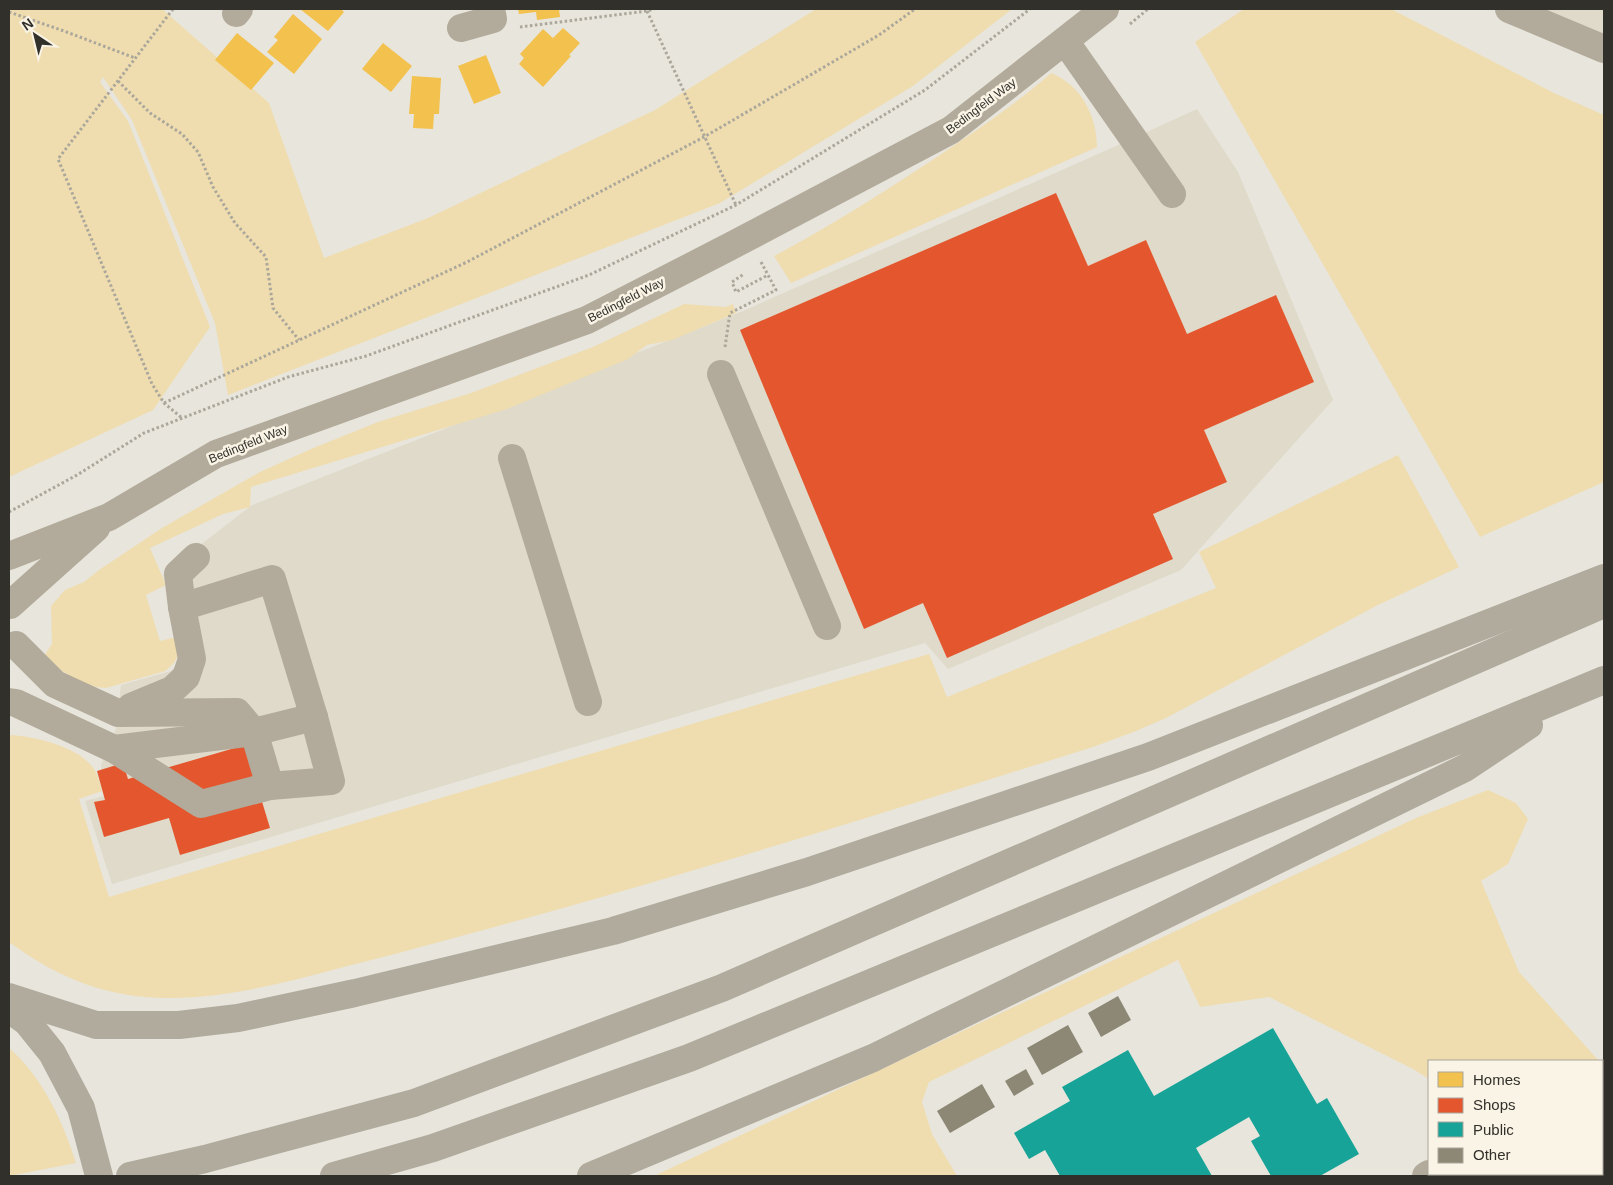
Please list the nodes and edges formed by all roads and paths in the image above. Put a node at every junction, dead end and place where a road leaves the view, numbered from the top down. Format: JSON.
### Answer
{"nodes":[{"id":1,"x":173,"y":9,"type":"edge"},
{"id":2,"x":654,"y":9,"type":"edge"},
{"id":3,"x":915,"y":9,"type":"edge"},
{"id":4,"x":1030,"y":9,"type":"edge"},
{"id":5,"x":1105,"y":9,"type":"edge"},
{"id":6,"x":1509,"y":9,"type":"edge"},
{"id":7,"x":647,"y":11,"type":"junction"},
{"id":8,"x":9,"y":12,"type":"edge"},
{"id":9,"x":492,"y":14,"type":"edge"},
{"id":10,"x":461,"y":28,"type":"dead end"},
{"id":11,"x":1065,"y":41,"type":"junction"},
{"id":12,"x":1604,"y":49,"type":"edge"},
{"id":13,"x":135,"y":58,"type":"junction"},
{"id":14,"x":118,"y":81,"type":"junction"},
{"id":15,"x":704,"y":137,"type":"junction"},
{"id":16,"x":1172,"y":194,"type":"dead end"},
{"id":17,"x":736,"y":205,"type":"junction"},
{"id":18,"x":757,"y":255,"type":"dead end"},
{"id":19,"x":749,"y":272,"type":"dead end"},
{"id":20,"x":768,"y":275,"type":"junction"},
{"id":21,"x":299,"y":340,"type":"junction"},
{"id":22,"x":721,"y":375,"type":"joint"},
{"id":23,"x":164,"y":402,"type":"junction"},
{"id":24,"x":182,"y":418,"type":"junction"},
{"id":25,"x":512,"y":458,"type":"dead end"},
{"id":26,"x":9,"y":512,"type":"edge"},
{"id":27,"x":109,"y":518,"type":"junction"},
{"id":28,"x":9,"y":556,"type":"edge"},
{"id":29,"x":196,"y":556,"type":"dead end"},
{"id":30,"x":1604,"y":578,"type":"edge"},
{"id":31,"x":9,"y":604,"type":"edge"},
{"id":32,"x":1604,"y":604,"type":"edge"},
{"id":33,"x":182,"y":607,"type":"junction"},
{"id":34,"x":827,"y":626,"type":"dead end"},
{"id":35,"x":12,"y":654,"type":"edge"},
{"id":36,"x":1604,"y":680,"type":"edge"},
{"id":37,"x":1578,"y":692,"type":"junction"},
{"id":38,"x":9,"y":702,"type":"edge"},
{"id":39,"x":588,"y":702,"type":"dead end"},
{"id":40,"x":118,"y":713,"type":"junction"},
{"id":41,"x":314,"y":717,"type":"junction"},
{"id":42,"x":254,"y":732,"type":"junction"},
{"id":43,"x":114,"y":749,"type":"junction"},
{"id":44,"x":270,"y":786,"type":"junction"},
{"id":45,"x":9,"y":997,"type":"edge"},
{"id":46,"x":9,"y":1009,"type":"edge"},
{"id":47,"x":99,"y":1176,"type":"edge"},
{"id":48,"x":130,"y":1176,"type":"edge"},
{"id":49,"x":334,"y":1176,"type":"edge"},
{"id":50,"x":591,"y":1176,"type":"edge"}],
"edges":[{"from":1,"to":13,"type":"path"},
{"from":2,"to":7,"type":"path"},
{"from":3,"to":15,"type":"path"},
{"from":4,"to":17,"type":"path"},
{"from":5,"to":11,"type":"street","name":"Bedingfeld Way"},
{"from":6,"to":12,"type":"street"},
{"from":7,"to":9,"type":"path"},
{"from":7,"to":15,"type":"path"},
{"from":8,"to":13,"type":"path"},
{"from":9,"to":10,"type":"street"},
{"from":11,"to":16,"type":"street"},
{"from":11,"to":27,"type":"street","name":"Bedingfeld Way"},
{"from":13,"to":14,"type":"path"},
{"from":14,"to":21,"type":"path"},
{"from":14,"to":23,"type":"path"},
{"from":15,"to":17,"type":"path"},
{"from":15,"to":21,"type":"path"},
{"from":17,"to":24,"type":"path"},
{"from":18,"to":20,"type":"path"},
{"from":19,"to":20,"type":"path"},
{"from":20,"to":22,"type":"path"},
{"from":21,"to":23,"type":"path"},
{"from":22,"to":34,"type":"street"},
{"from":23,"to":24,"type":"path"},
{"from":24,"to":26,"type":"path"},
{"from":25,"to":39,"type":"street"},
{"from":27,"to":28,"type":"street","name":"Bedingfeld Way"},
{"from":27,"to":31,"type":"street","name":"Bedingfeld Way"},
{"from":29,"to":33,"type":"street"},
{"from":30,"to":45,"type":"highway"},
{"from":31,"to":35,"type":"street"},
{"from":32,"to":48,"type":"highway"},
{"from":33,"to":40,"type":"street"},
{"from":33,"to":41,"type":"street"},
{"from":35,"to":40,"type":"street"},
{"from":36,"to":37,"type":"highway"},
{"from":37,"to":49,"type":"highway"},
{"from":37,"to":50,"type":"highway"},
{"from":38,"to":43,"type":"street"},
{"from":40,"to":42,"type":"street"},
{"from":41,"to":42,"type":"street"},
{"from":41,"to":44,"type":"street"},
{"from":42,"to":43,"type":"street"},
{"from":42,"to":44,"type":"street"},
{"from":43,"to":44,"type":"street"},
{"from":46,"to":47,"type":"highway"}]}
